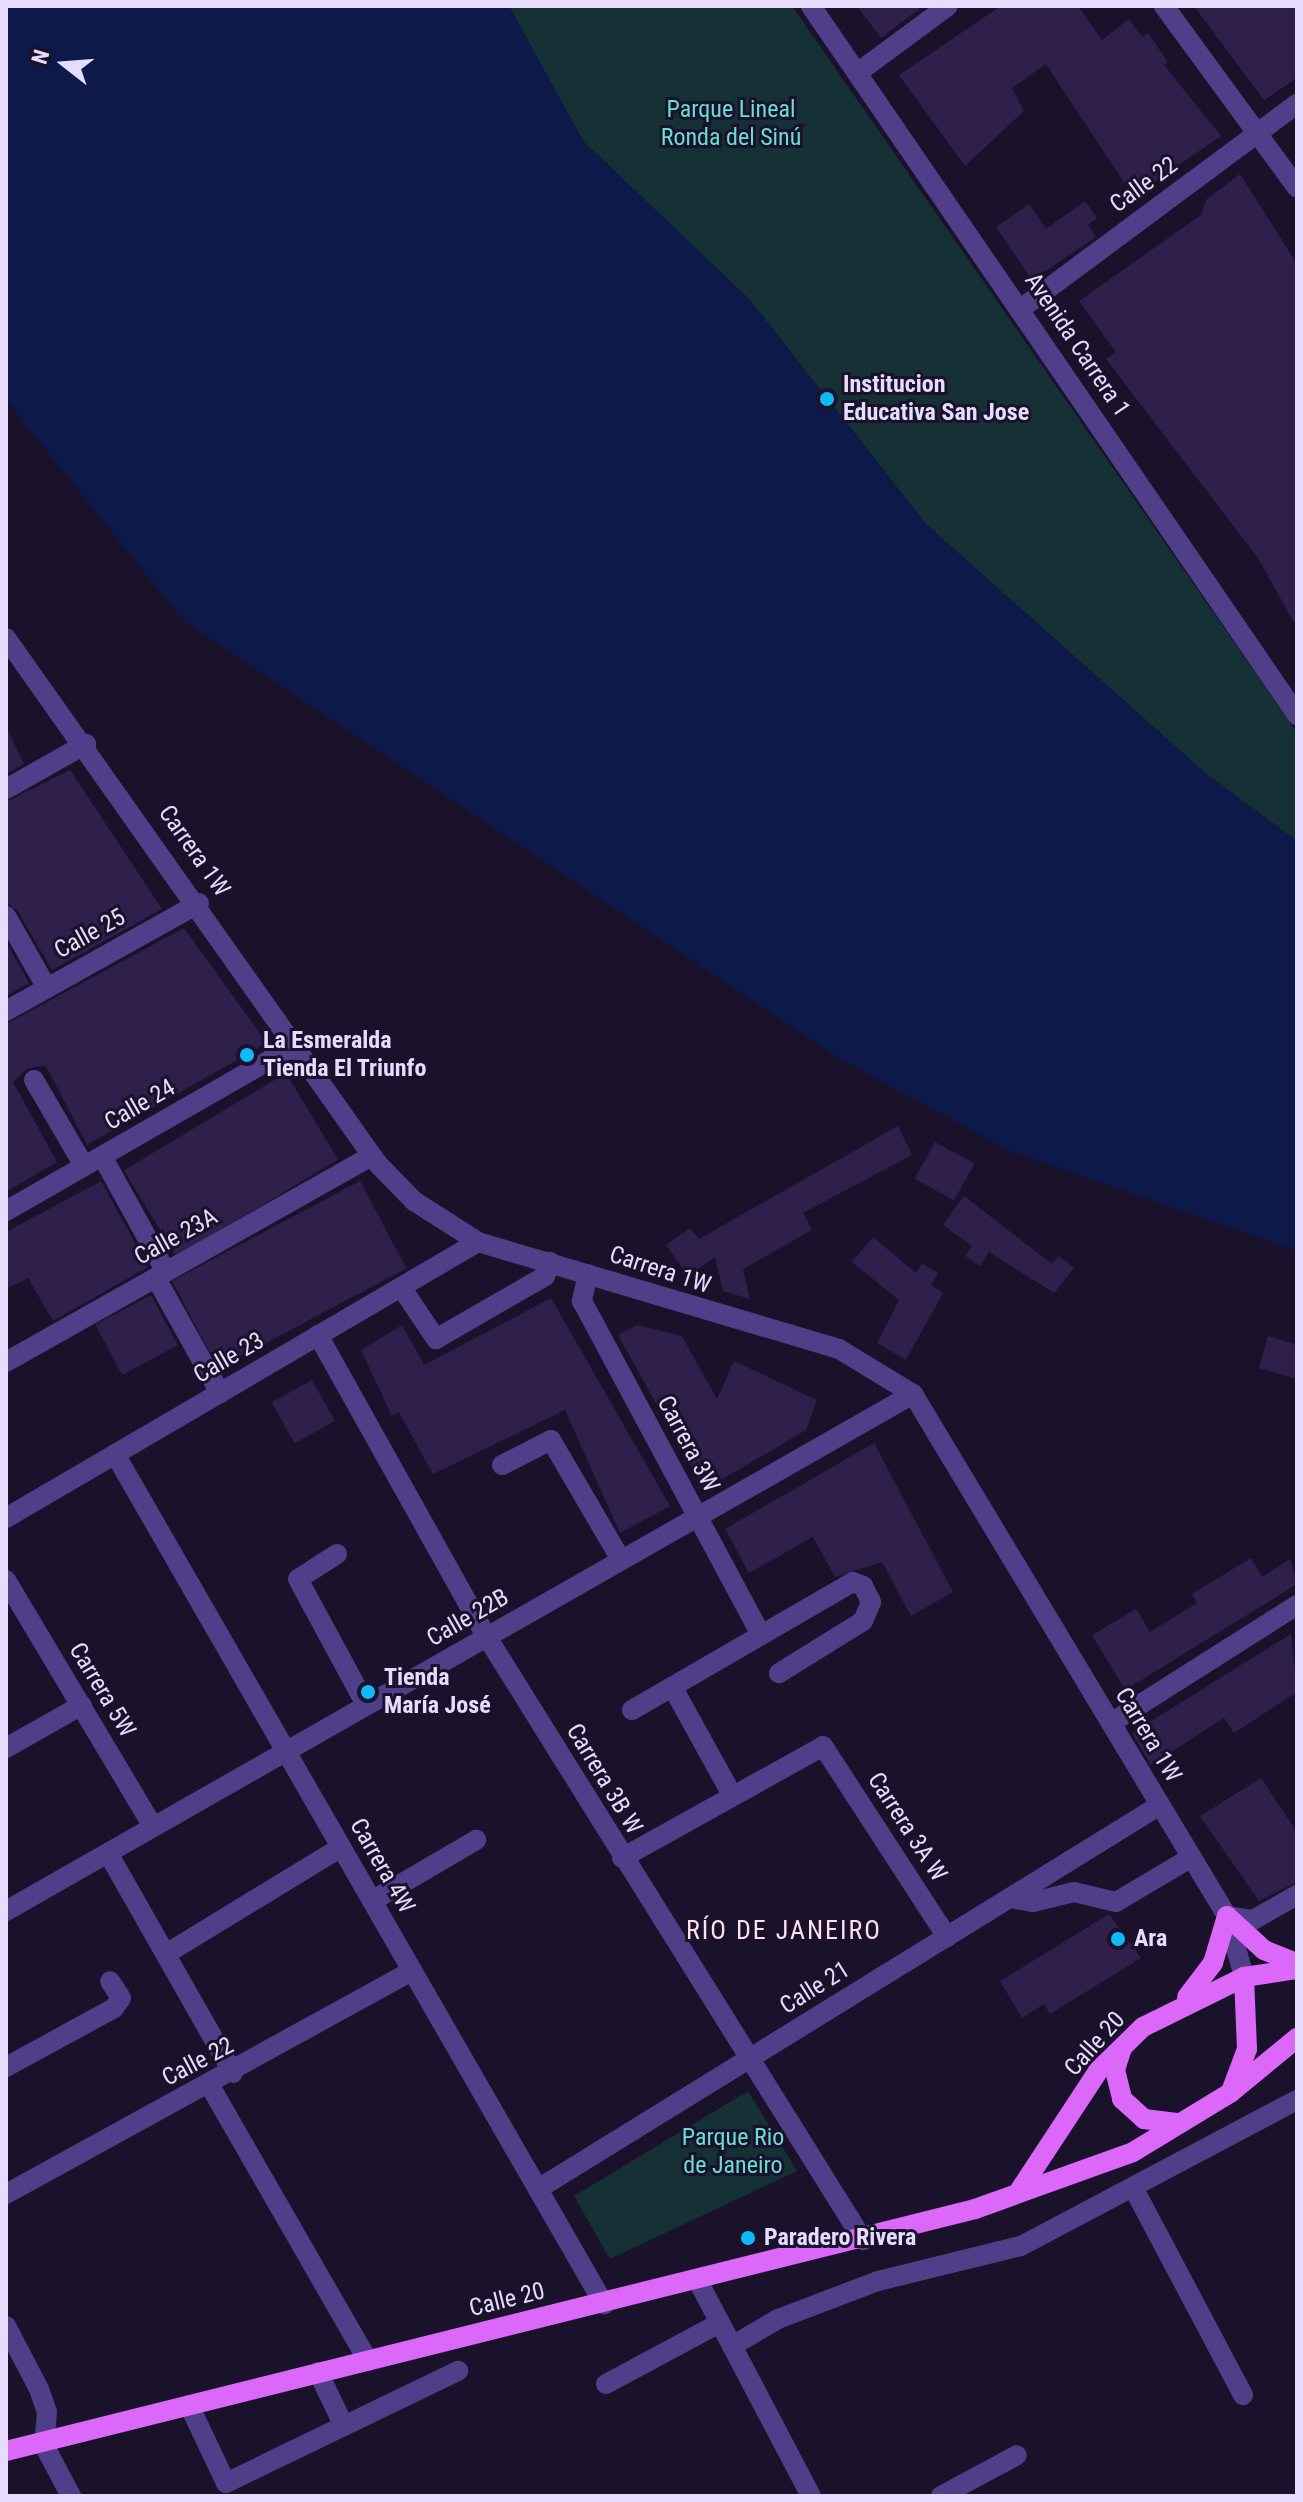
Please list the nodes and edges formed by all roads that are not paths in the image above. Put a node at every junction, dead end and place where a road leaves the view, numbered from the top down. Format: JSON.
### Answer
{"nodes":[{"id":1,"x":811,"y":6,"type":"edge"},
{"id":2,"x":948,"y":6,"type":"edge"},
{"id":3,"x":1164,"y":6,"type":"edge"},
{"id":4,"x":860,"y":71,"type":"junction"},
{"id":5,"x":1297,"y":104,"type":"edge"},
{"id":6,"x":1257,"y":135,"type":"junction"},
{"id":7,"x":1297,"y":188,"type":"edge"},
{"id":8,"x":1022,"y":308,"type":"junction"},
{"id":9,"x":6,"y":638,"type":"edge"},
{"id":10,"x":1290,"y":688,"type":"edge"},
{"id":11,"x":1297,"y":715,"type":"edge"},
{"id":12,"x":86,"y":744,"type":"junction"},
{"id":13,"x":6,"y":789,"type":"edge"},
{"id":14,"x":199,"y":903,"type":"junction"},
{"id":15,"x":6,"y":916,"type":"edge"},
{"id":16,"x":47,"y":988,"type":"junction"},
{"id":17,"x":6,"y":1011,"type":"edge"},
{"id":18,"x":299,"y":1043,"type":"junction"},
{"id":19,"x":34,"y":1080,"type":"dead end"},
{"id":20,"x":372,"y":1156,"type":"junction"},
{"id":21,"x":93,"y":1161,"type":"junction"},
{"id":22,"x":6,"y":1211,"type":"edge"},
{"id":23,"x":478,"y":1242,"type":"junction"},
{"id":24,"x":550,"y":1262,"type":"junction"},
{"id":25,"x":588,"y":1274,"type":"junction"},
{"id":26,"x":161,"y":1275,"type":"junction"},
{"id":27,"x":401,"y":1287,"type":"junction"},
{"id":28,"x":318,"y":1335,"type":"junction"},
{"id":29,"x":6,"y":1362,"type":"edge"},
{"id":30,"x":220,"y":1393,"type":"junction"},
{"id":31,"x":913,"y":1394,"type":"junction"},
{"id":32,"x":115,"y":1454,"type":"junction"},
{"id":33,"x":502,"y":1465,"type":"dead end"},
{"id":34,"x":697,"y":1517,"type":"junction"},
{"id":35,"x":6,"y":1518,"type":"edge"},
{"id":36,"x":337,"y":1554,"type":"dead end"},
{"id":37,"x":621,"y":1560,"type":"junction"},
{"id":38,"x":6,"y":1580,"type":"edge"},
{"id":39,"x":1297,"y":1605,"type":"edge"},
{"id":40,"x":761,"y":1635,"type":"junction"},
{"id":41,"x":487,"y":1637,"type":"junction"},
{"id":42,"x":779,"y":1673,"type":"dead end"},
{"id":43,"x":673,"y":1688,"type":"junction"},
{"id":44,"x":82,"y":1705,"type":"junction"},
{"id":45,"x":366,"y":1705,"type":"junction"},
{"id":46,"x":632,"y":1710,"type":"dead end"},
{"id":47,"x":1111,"y":1723,"type":"junction"},
{"id":48,"x":6,"y":1748,"type":"edge"},
{"id":49,"x":286,"y":1751,"type":"junction"},
{"id":50,"x":732,"y":1795,"type":"junction"},
{"id":51,"x":1160,"y":1805,"type":"junction"},
{"id":52,"x":153,"y":1827,"type":"junction"},
{"id":53,"x":476,"y":1840,"type":"dead end"},
{"id":54,"x":341,"y":1847,"type":"junction"},
{"id":55,"x":108,"y":1853,"type":"junction"},
{"id":56,"x":1192,"y":1857,"type":"junction"},
{"id":57,"x":622,"y":1858,"type":"junction"},
{"id":58,"x":1297,"y":1895,"type":"edge"},
{"id":59,"x":1010,"y":1898,"type":"junction"},
{"id":60,"x":372,"y":1901,"type":"junction"},
{"id":61,"x":6,"y":1911,"type":"edge"},
{"id":62,"x":1227,"y":1916,"type":"junction"},
{"id":63,"x":947,"y":1937,"type":"junction"},
{"id":64,"x":166,"y":1954,"type":"junction"},
{"id":65,"x":1297,"y":1966,"type":"edge"},
{"id":66,"x":412,"y":1971,"type":"junction"},
{"id":67,"x":1244,"y":1977,"type":"junction"},
{"id":68,"x":110,"y":1981,"type":"dead end"},
{"id":69,"x":1183,"y":2001,"type":"junction"},
{"id":70,"x":1297,"y":2038,"type":"edge"},
{"id":71,"x":1125,"y":2042,"type":"junction"},
{"id":72,"x":749,"y":2059,"type":"junction"},
{"id":73,"x":6,"y":2067,"type":"edge"},
{"id":74,"x":233,"y":2073,"type":"junction"},
{"id":75,"x":210,"y":2086,"type":"junction"},
{"id":76,"x":1230,"y":2093,"type":"junction"},
{"id":77,"x":1297,"y":2100,"type":"edge"},
{"id":78,"x":1187,"y":2121,"type":"junction"},
{"id":79,"x":538,"y":2189,"type":"junction"},
{"id":80,"x":1135,"y":2191,"type":"junction"},
{"id":81,"x":1018,"y":2193,"type":"junction"},
{"id":82,"x":6,"y":2194,"type":"edge"},
{"id":83,"x":863,"y":2240,"type":"junction"},
{"id":84,"x":697,"y":2279,"type":"junction"},
{"id":85,"x":604,"y":2304,"type":"junction"},
{"id":86,"x":720,"y":2323,"type":"junction"},
{"id":87,"x":6,"y":2326,"type":"edge"},
{"id":88,"x":732,"y":2346,"type":"junction"},
{"id":89,"x":368,"y":2361,"type":"junction"},
{"id":90,"x":458,"y":2371,"type":"dead end"},
{"id":91,"x":318,"y":2372,"type":"junction"},
{"id":92,"x":606,"y":2384,"type":"dead end"},
{"id":93,"x":1243,"y":2395,"type":"dead end"},
{"id":94,"x":189,"y":2405,"type":"junction"},
{"id":95,"x":344,"y":2426,"type":"junction"},
{"id":96,"x":44,"y":2445,"type":"junction"},
{"id":97,"x":6,"y":2451,"type":"edge"},
{"id":98,"x":1017,"y":2455,"type":"dead end"},
{"id":99,"x":71,"y":2496,"type":"edge"},
{"id":100,"x":811,"y":2496,"type":"edge"},
{"id":101,"x":941,"y":2496,"type":"edge"}],
"edges":[{"from":1,"to":4,"type":"street","name":"Avenida Carrera 1"},
{"from":2,"to":4,"type":"street"},
{"from":3,"to":6,"type":"street"},
{"from":4,"to":8,"type":"street","name":"Avenida Carrera 1"},
{"from":5,"to":6,"type":"street","name":"Calle 22"},
{"from":6,"to":7,"type":"street"},
{"from":6,"to":8,"type":"street","name":"Calle 22"},
{"from":8,"to":10,"type":"street","name":"Avenida Carrera 1"},
{"from":9,"to":12,"type":"street","name":"Carrera 1W"},
{"from":10,"to":11,"type":"street","name":"Avenida Carrera 1"},
{"from":12,"to":13,"type":"street"},
{"from":12,"to":14,"type":"street","name":"Carrera 1W"},
{"from":14,"to":16,"type":"street","name":"Calle 25"},
{"from":14,"to":18,"type":"street","name":"Carrera 1W"},
{"from":15,"to":16,"type":"street"},
{"from":16,"to":17,"type":"street","name":"Calle 25"},
{"from":18,"to":20,"type":"street","name":"Carrera 1W"},
{"from":18,"to":21,"type":"street","name":"Calle 24"},
{"from":19,"to":21,"type":"street"},
{"from":20,"to":23,"type":"street","name":"Carrera 1W"},
{"from":20,"to":26,"type":"street","name":"Calle 23A"},
{"from":21,"to":22,"type":"street","name":"Calle 24"},
{"from":21,"to":26,"type":"street"},
{"from":23,"to":24,"type":"street","name":"Carrera 1W"},
{"from":23,"to":27,"type":"street","name":"Calle 23"},
{"from":24,"to":25,"type":"street","name":"Carrera 1W"},
{"from":24,"to":27,"type":"street"},
{"from":25,"to":31,"type":"street","name":"Carrera 1W"},
{"from":25,"to":34,"type":"street","name":"Carrera 3W"},
{"from":26,"to":29,"type":"street","name":"Calle 23A"},
{"from":26,"to":30,"type":"street"},
{"from":27,"to":28,"type":"street","name":"Calle 23"},
{"from":28,"to":30,"type":"street","name":"Calle 23"},
{"from":28,"to":41,"type":"street","name":"Carrera 3B W"},
{"from":30,"to":32,"type":"street","name":"Calle 23"},
{"from":31,"to":34,"type":"street","name":"Calle 22B"},
{"from":31,"to":47,"type":"street","name":"Carrera 1W"},
{"from":32,"to":35,"type":"street","name":"Calle 23"},
{"from":32,"to":49,"type":"street","name":"Carrera 4W"},
{"from":33,"to":37,"type":"street"},
{"from":34,"to":37,"type":"street","name":"Calle 22B"},
{"from":34,"to":40,"type":"street","name":"Carrera 3W"},
{"from":36,"to":45,"type":"street"},
{"from":37,"to":41,"type":"street","name":"Calle 22B"},
{"from":38,"to":44,"type":"street","name":"Carrera 5W"},
{"from":39,"to":47,"type":"street"},
{"from":40,"to":42,"type":"street"},
{"from":40,"to":43,"type":"street"},
{"from":41,"to":45,"type":"street","name":"Calle 22B"},
{"from":41,"to":57,"type":"street","name":"Carrera 3B W"},
{"from":43,"to":46,"type":"street"},
{"from":43,"to":50,"type":"street"},
{"from":44,"to":48,"type":"street"},
{"from":44,"to":52,"type":"street","name":"Carrera 5W"},
{"from":45,"to":49,"type":"street","name":"Calle 22B"},
{"from":47,"to":51,"type":"street","name":"Carrera 1W"},
{"from":49,"to":52,"type":"street","name":"Calle 22B"},
{"from":49,"to":54,"type":"street","name":"Carrera 4W"},
{"from":50,"to":57,"type":"street"},
{"from":50,"to":63,"type":"street","name":"Carrera 3A W"},
{"from":51,"to":56,"type":"street","name":"Carrera 1W"},
{"from":51,"to":59,"type":"street","name":"Calle 21"},
{"from":52,"to":55,"type":"street","name":"Calle 22B"},
{"from":53,"to":60,"type":"street"},
{"from":54,"to":60,"type":"street","name":"Carrera 4W"},
{"from":54,"to":64,"type":"street"},
{"from":55,"to":61,"type":"street","name":"Calle 22B"},
{"from":55,"to":64,"type":"street"},
{"from":56,"to":59,"type":"street"},
{"from":56,"to":62,"type":"street","name":"Carrera 1W"},
{"from":57,"to":72,"type":"street","name":"Carrera 3B W"},
{"from":58,"to":62,"type":"street"},
{"from":59,"to":63,"type":"street","name":"Calle 21"},
{"from":60,"to":66,"type":"street","name":"Carrera 4W"},
{"from":62,"to":65,"type":"main road"},
{"from":62,"to":67,"type":"street","name":"Carrera 1W"},
{"from":62,"to":69,"type":"main road"},
{"from":63,"to":72,"type":"street","name":"Calle 21"},
{"from":64,"to":74,"type":"street"},
{"from":65,"to":67,"type":"main road","name":"Calle 20"},
{"from":66,"to":74,"type":"street","name":"Calle 22"},
{"from":66,"to":79,"type":"street","name":"Carrera 4W"},
{"from":67,"to":69,"type":"main road","name":"Calle 20"},
{"from":67,"to":76,"type":"main road"},
{"from":68,"to":73,"type":"street"},
{"from":69,"to":71,"type":"main road","name":"Calle 20"},
{"from":70,"to":76,"type":"main road","name":"Calle 20"},
{"from":71,"to":78,"type":"main road"},
{"from":71,"to":81,"type":"main road","name":"Calle 20"},
{"from":72,"to":79,"type":"street","name":"Calle 21"},
{"from":72,"to":83,"type":"street","name":"Carrera 3B W"},
{"from":74,"to":75,"type":"street","name":"Calle 22"},
{"from":75,"to":82,"type":"street","name":"Calle 22"},
{"from":75,"to":89,"type":"street"},
{"from":76,"to":78,"type":"main road","name":"Calle 20"},
{"from":77,"to":80,"type":"street"},
{"from":78,"to":81,"type":"main road","name":"Calle 20"},
{"from":79,"to":85,"type":"street","name":"Carrera 4W"},
{"from":80,"to":88,"type":"street"},
{"from":80,"to":93,"type":"street"},
{"from":81,"to":83,"type":"main road","name":"Calle 20"},
{"from":83,"to":84,"type":"main road","name":"Calle 20"},
{"from":84,"to":85,"type":"main road","name":"Calle 20"},
{"from":84,"to":86,"type":"street"},
{"from":85,"to":89,"type":"main road","name":"Calle 20"},
{"from":86,"to":88,"type":"street"},
{"from":86,"to":92,"type":"street"},
{"from":87,"to":96,"type":"street"},
{"from":88,"to":100,"type":"street"},
{"from":89,"to":91,"type":"main road","name":"Calle 20"},
{"from":90,"to":95,"type":"street"},
{"from":91,"to":94,"type":"main road","name":"Calle 20"},
{"from":91,"to":95,"type":"street"},
{"from":94,"to":95,"type":"street"},
{"from":94,"to":96,"type":"main road","name":"Calle 20"},
{"from":96,"to":97,"type":"main road","name":"Calle 20"},
{"from":96,"to":99,"type":"street"},
{"from":98,"to":101,"type":"street"}]}
